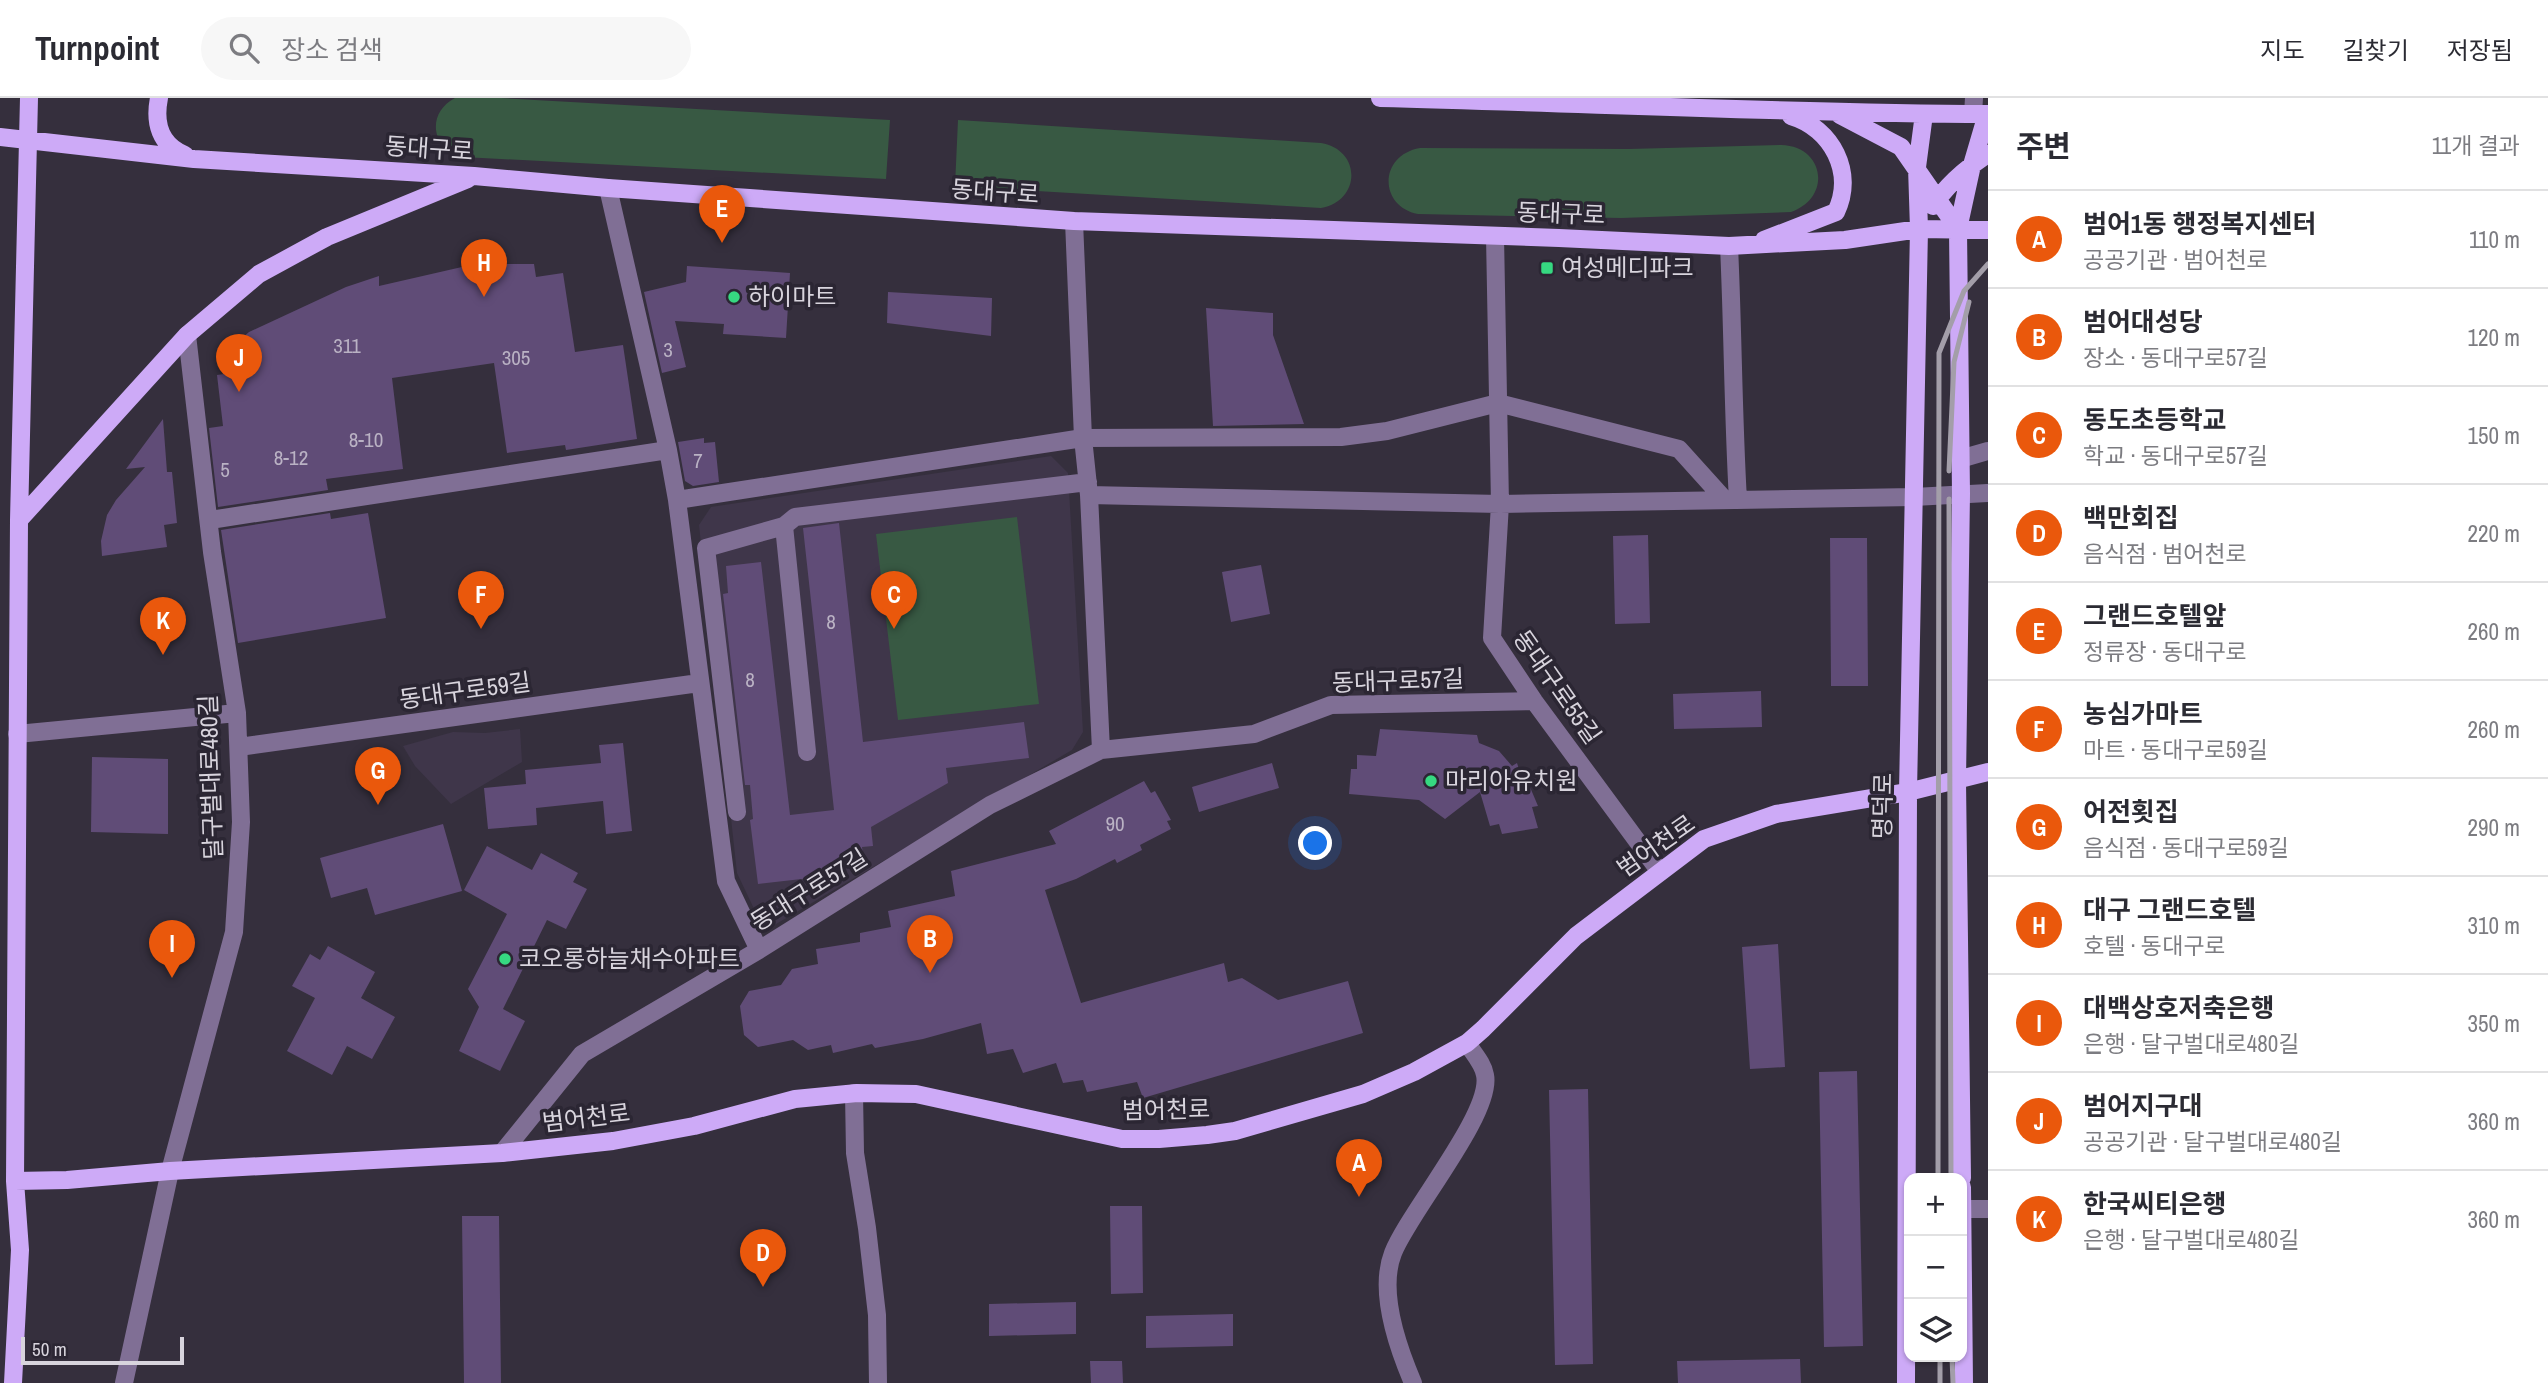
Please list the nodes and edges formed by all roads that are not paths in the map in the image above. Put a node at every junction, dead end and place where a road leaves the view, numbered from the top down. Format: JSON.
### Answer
{"nodes":[{"id":1,"x":29,"y":98,"type":"edge"},
{"id":2,"x":159,"y":98,"type":"edge"},
{"id":3,"x":1380,"y":98,"type":"edge"},
{"id":4,"x":1560,"y":100,"type":"edge"},
{"id":5,"x":1981,"y":110,"type":"edge"},
{"id":6,"x":1777,"y":112,"type":"junction"},
{"id":7,"x":1838,"y":114,"type":"junction"},
{"id":8,"x":1924,"y":114,"type":"junction"},
{"id":9,"x":0,"y":137,"type":"edge"},
{"id":10,"x":28,"y":140,"type":"junction"},
{"id":11,"x":1988,"y":154,"type":"edge"},
{"id":12,"x":194,"y":159,"type":"junction"},
{"id":13,"x":1972,"y":165,"type":"junction"},
{"id":14,"x":1917,"y":167,"type":"junction"},
{"id":15,"x":474,"y":176,"type":"junction"},
{"id":16,"x":608,"y":188,"type":"junction"},
{"id":17,"x":1937,"y":199,"type":"junction"},
{"id":18,"x":1074,"y":221,"type":"junction"},
{"id":19,"x":1919,"y":229,"type":"junction"},
{"id":20,"x":1958,"y":229,"type":"junction"},
{"id":21,"x":1988,"y":230,"type":"edge"},
{"id":22,"x":1495,"y":236,"type":"junction"},
{"id":23,"x":1751,"y":245,"type":"junction"},
{"id":24,"x":1729,"y":246,"type":"junction"},
{"id":25,"x":187,"y":335,"type":"junction"},
{"id":26,"x":1498,"y":402,"type":"junction"},
{"id":27,"x":1083,"y":438,"type":"junction"},
{"id":28,"x":668,"y":450,"type":"junction"},
{"id":29,"x":1988,"y":450,"type":"edge"},
{"id":30,"x":1960,"y":458,"type":"junction"},
{"id":31,"x":1089,"y":488,"type":"junction"},
{"id":32,"x":1961,"y":493,"type":"junction"},
{"id":33,"x":1988,"y":493,"type":"edge"},
{"id":34,"x":1914,"y":497,"type":"junction"},
{"id":35,"x":677,"y":500,"type":"junction"},
{"id":36,"x":1731,"y":500,"type":"junction"},
{"id":37,"x":1500,"y":504,"type":"junction"},
{"id":38,"x":19,"y":520,"type":"junction"},
{"id":39,"x":210,"y":520,"type":"junction"},
{"id":40,"x":784,"y":526,"type":"junction"},
{"id":41,"x":700,"y":688,"type":"junction"},
{"id":42,"x":723,"y":689,"type":"junction"},
{"id":43,"x":1534,"y":701,"type":"junction"},
{"id":44,"x":237,"y":713,"type":"junction"},
{"id":45,"x":17,"y":734,"type":"junction"},
{"id":46,"x":239,"y":747,"type":"junction"},
{"id":47,"x":1101,"y":750,"type":"junction"},
{"id":48,"x":807,"y":752,"type":"dead end"},
{"id":49,"x":1988,"y":772,"type":"edge"},
{"id":50,"x":1957,"y":781,"type":"junction"},
{"id":51,"x":1908,"y":792,"type":"junction"},
{"id":52,"x":737,"y":812,"type":"dead end"},
{"id":53,"x":1660,"y":872,"type":"junction"},
{"id":54,"x":759,"y":950,"type":"junction"},
{"id":55,"x":1466,"y":1043,"type":"junction"},
{"id":56,"x":854,"y":1093,"type":"junction"},
{"id":57,"x":502,"y":1153,"type":"junction"},
{"id":58,"x":170,"y":1171,"type":"junction"},
{"id":59,"x":1962,"y":1173,"type":"edge"},
{"id":60,"x":8,"y":1181,"type":"edge"},
{"id":61,"x":1967,"y":1209,"type":"edge"},
{"id":62,"x":1988,"y":1209,"type":"edge"},
{"id":63,"x":1962,"y":1236,"type":"edge"},
{"id":64,"x":13,"y":1383,"type":"edge"},
{"id":65,"x":124,"y":1383,"type":"edge"},
{"id":66,"x":878,"y":1383,"type":"edge"},
{"id":67,"x":1413,"y":1383,"type":"edge"},
{"id":68,"x":1906,"y":1383,"type":"edge"},
{"id":69,"x":1964,"y":1383,"type":"edge"}],
"edges":[{"from":1,"to":10,"type":"main road"},
{"from":2,"to":12,"type":"main road"},
{"from":3,"to":4,"type":"main road"},
{"from":4,"to":6,"type":"main road"},
{"from":5,"to":8,"type":"main road"},
{"from":5,"to":13,"type":"main road"},
{"from":6,"to":7,"type":"main road"},
{"from":6,"to":23,"type":"main road"},
{"from":7,"to":8,"type":"main road"},
{"from":7,"to":14,"type":"main road"},
{"from":8,"to":14,"type":"main road","name":"명덕로"},
{"from":9,"to":10,"type":"main road","name":"동대구로"},
{"from":10,"to":12,"type":"main road","name":"동대구로"},
{"from":10,"to":38,"type":"main road"},
{"from":11,"to":13,"type":"main road"},
{"from":12,"to":15,"type":"main road","name":"동대구로"},
{"from":13,"to":17,"type":"main road"},
{"from":13,"to":20,"type":"main road"},
{"from":14,"to":17,"type":"main road"},
{"from":14,"to":19,"type":"main road","name":"명덕로"},
{"from":15,"to":16,"type":"main road","name":"동대구로"},
{"from":15,"to":25,"type":"main road"},
{"from":16,"to":18,"type":"main road","name":"동대구로"},
{"from":16,"to":28,"type":"street"},
{"from":17,"to":19,"type":"main road"},
{"from":17,"to":20,"type":"main road"},
{"from":18,"to":22,"type":"main road","name":"동대구로"},
{"from":18,"to":27,"type":"street"},
{"from":19,"to":20,"type":"main road","name":"동대구로"},
{"from":19,"to":23,"type":"main road","name":"동대구로"},
{"from":19,"to":34,"type":"main road","name":"명덕로"},
{"from":20,"to":21,"type":"main road","name":"동대구로"},
{"from":20,"to":30,"type":"main road"},
{"from":22,"to":24,"type":"main road","name":"동대구로"},
{"from":22,"to":26,"type":"street","name":"동대구로55길"},
{"from":23,"to":24,"type":"main road","name":"동대구로"},
{"from":24,"to":36,"type":"street"},
{"from":25,"to":38,"type":"main road"},
{"from":25,"to":39,"type":"street","name":"달구벌대로480길"},
{"from":26,"to":27,"type":"street"},
{"from":26,"to":36,"type":"street"},
{"from":26,"to":37,"type":"street","name":"동대구로55길"},
{"from":27,"to":31,"type":"street"},
{"from":27,"to":35,"type":"street"},
{"from":28,"to":35,"type":"street"},
{"from":28,"to":39,"type":"street"},
{"from":29,"to":30,"type":"street"},
{"from":30,"to":32,"type":"main road"},
{"from":31,"to":37,"type":"street"},
{"from":31,"to":40,"type":"street"},
{"from":31,"to":47,"type":"street"},
{"from":32,"to":33,"type":"street"},
{"from":32,"to":34,"type":"street"},
{"from":32,"to":50,"type":"main road"},
{"from":34,"to":36,"type":"street"},
{"from":34,"to":51,"type":"main road","name":"명덕로"},
{"from":35,"to":41,"type":"street"},
{"from":36,"to":37,"type":"street"},
{"from":37,"to":43,"type":"street","name":"동대구로55길"},
{"from":38,"to":45,"type":"main road"},
{"from":39,"to":44,"type":"street","name":"달구벌대로480길"},
{"from":40,"to":42,"type":"street"},
{"from":40,"to":48,"type":"street"},
{"from":41,"to":42,"type":"street","name":"동대구로59길"},
{"from":41,"to":46,"type":"street","name":"동대구로59길"},
{"from":41,"to":54,"type":"street"},
{"from":42,"to":52,"type":"street"},
{"from":43,"to":47,"type":"street","name":"동대구로57길"},
{"from":43,"to":53,"type":"street","name":"동대구로55길"},
{"from":44,"to":45,"type":"street"},
{"from":44,"to":46,"type":"street","name":"달구벌대로480길"},
{"from":45,"to":60,"type":"main road"},
{"from":46,"to":58,"type":"street","name":"달구벌대로480길"},
{"from":47,"to":54,"type":"street","name":"동대구로57길"},
{"from":49,"to":50,"type":"main road","name":"범어천로"},
{"from":50,"to":51,"type":"main road","name":"범어천로"},
{"from":50,"to":59,"type":"main road"},
{"from":51,"to":53,"type":"main road","name":"범어천로"},
{"from":51,"to":68,"type":"main road","name":"명덕로"},
{"from":53,"to":55,"type":"main road","name":"범어천로"},
{"from":54,"to":57,"type":"street","name":"동대구로57길"},
{"from":55,"to":56,"type":"main road","name":"범어천로"},
{"from":55,"to":67,"type":"street"},
{"from":56,"to":57,"type":"main road","name":"범어천로"},
{"from":56,"to":66,"type":"street"},
{"from":57,"to":58,"type":"main road","name":"범어천로"},
{"from":58,"to":60,"type":"main road","name":"범어천로"},
{"from":58,"to":65,"type":"street"},
{"from":60,"to":64,"type":"main road"},
{"from":61,"to":62,"type":"street"},
{"from":63,"to":69,"type":"main road"}]}
